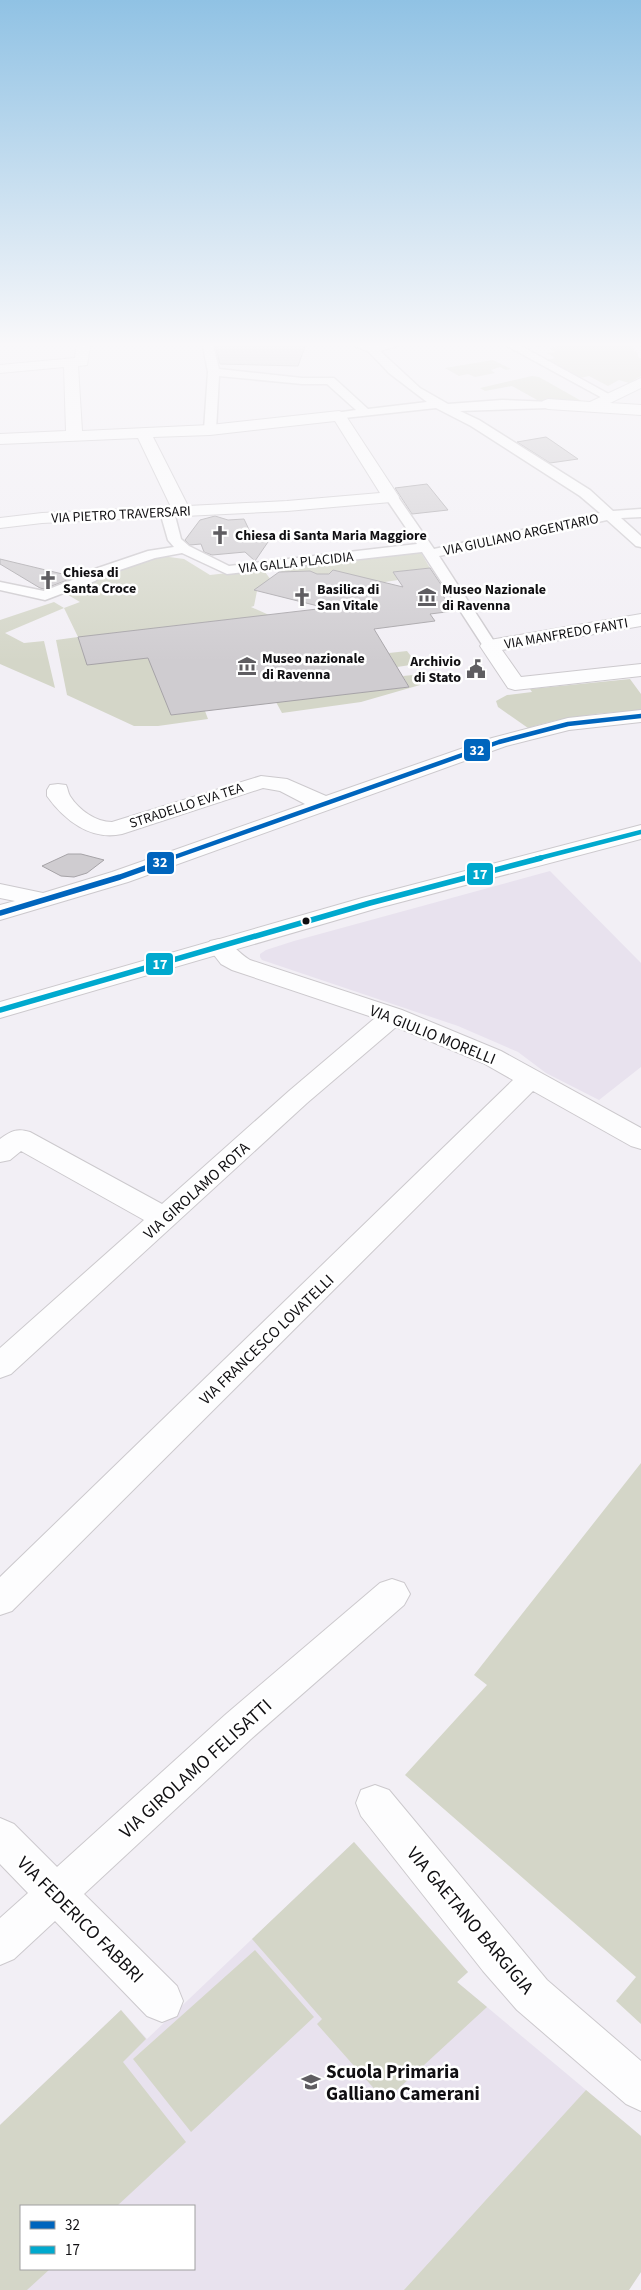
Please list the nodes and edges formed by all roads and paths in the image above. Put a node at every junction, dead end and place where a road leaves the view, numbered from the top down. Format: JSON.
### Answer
{"nodes":[{"id":1,"x":149,"y":448,"type":"edge"},
{"id":2,"x":359,"y":448,"type":"edge"},
{"id":3,"x":515,"y":448,"type":"edge"},
{"id":4,"x":391,"y":497,"type":"junction"},
{"id":5,"x":174,"y":512,"type":"junction"},
{"id":6,"x":641,"y":512,"type":"edge"},
{"id":7,"x":610,"y":515,"type":"junction"},
{"id":8,"x":0,"y":523,"type":"edge"},
{"id":9,"x":641,"y":543,"type":"edge"},
{"id":10,"x":184,"y":549,"type":"junction"},
{"id":11,"x":429,"y":550,"type":"junction"},
{"id":12,"x":0,"y":586,"type":"edge"},
{"id":13,"x":641,"y":620,"type":"edge"},
{"id":14,"x":490,"y":646,"type":"junction"},
{"id":15,"x":641,"y":670,"type":"edge"},
{"id":16,"x":641,"y":716,"type":"edge"},
{"id":17,"x":58,"y":790,"type":"dead end"},
{"id":18,"x":328,"y":804,"type":"junction"},
{"id":19,"x":641,"y":832,"type":"edge"},
{"id":20,"x":0,"y":891,"type":"edge"},
{"id":21,"x":48,"y":900,"type":"junction"},
{"id":22,"x":0,"y":913,"type":"edge"},
{"id":23,"x":219,"y":946,"type":"junction"},
{"id":24,"x":0,"y":1010,"type":"edge"},
{"id":25,"x":393,"y":1016,"type":"junction"},
{"id":26,"x":531,"y":1078,"type":"junction"},
{"id":27,"x":641,"y":1140,"type":"edge"},
{"id":28,"x":0,"y":1153,"type":"edge"},
{"id":29,"x":164,"y":1218,"type":"junction"},
{"id":30,"x":0,"y":1366,"type":"edge"},
{"id":31,"x":392,"y":1594,"type":"dead end"},
{"id":32,"x":0,"y":1600,"type":"edge"},
{"id":33,"x":375,"y":1803,"type":"dead end"},
{"id":34,"x":0,"y":1837,"type":"edge"},
{"id":35,"x":57,"y":1894,"type":"junction"},
{"id":36,"x":0,"y":1945,"type":"edge"},
{"id":37,"x":162,"y":2001,"type":"dead end"},
{"id":38,"x":641,"y":2089,"type":"edge"}],
"edges":[{"from":1,"to":5,"type":"street"},
{"from":2,"to":4,"type":"street"},
{"from":3,"to":7,"type":"street"},
{"from":4,"to":5,"type":"street","name":"VIA PIETRO TRAVERSARI"},
{"from":4,"to":11,"type":"street"},
{"from":5,"to":8,"type":"street","name":"VIA PIETRO TRAVERSARI"},
{"from":5,"to":10,"type":"street"},
{"from":6,"to":7,"type":"street","name":"VIA GIULIANO ARGENTARIO"},
{"from":7,"to":9,"type":"street"},
{"from":7,"to":11,"type":"street","name":"VIA GIULIANO ARGENTARIO"},
{"from":10,"to":11,"type":"street","name":"VIA GALLA PLACIDIA"},
{"from":10,"to":12,"type":"street"},
{"from":11,"to":14,"type":"street"},
{"from":13,"to":14,"type":"street","name":"VIA MANFREDO FANTI"},
{"from":14,"to":15,"type":"street"},
{"from":16,"to":18,"type":"street"},
{"from":17,"to":18,"type":"street","name":"STRADELLO EVA TEA"},
{"from":18,"to":21,"type":"street"},
{"from":19,"to":23,"type":"street"},
{"from":20,"to":21,"type":"street"},
{"from":21,"to":22,"type":"street"},
{"from":23,"to":24,"type":"street"},
{"from":23,"to":25,"type":"street","name":"VIA GIULIO MORELLI"},
{"from":25,"to":26,"type":"street","name":"VIA GIULIO MORELLI"},
{"from":25,"to":29,"type":"street","name":"VIA GIROLAMO ROTA"},
{"from":26,"to":27,"type":"street","name":"VIA GIULIO MORELLI"},
{"from":26,"to":32,"type":"street","name":"VIA FRANCESCO LOVATELLI"},
{"from":28,"to":29,"type":"street"},
{"from":29,"to":30,"type":"street","name":"VIA GIROLAMO ROTA"},
{"from":31,"to":35,"type":"street","name":"VIA GIROLAMO FELISATTI"},
{"from":33,"to":38,"type":"street","name":"VIA GAETANO BARGIGIA"},
{"from":34,"to":35,"type":"street","name":"VIA FEDERICO FABBRI"},
{"from":35,"to":36,"type":"street","name":"VIA GIROLAMO FELISATTI"},
{"from":35,"to":37,"type":"street","name":"VIA FEDERICO FABBRI"}]}
